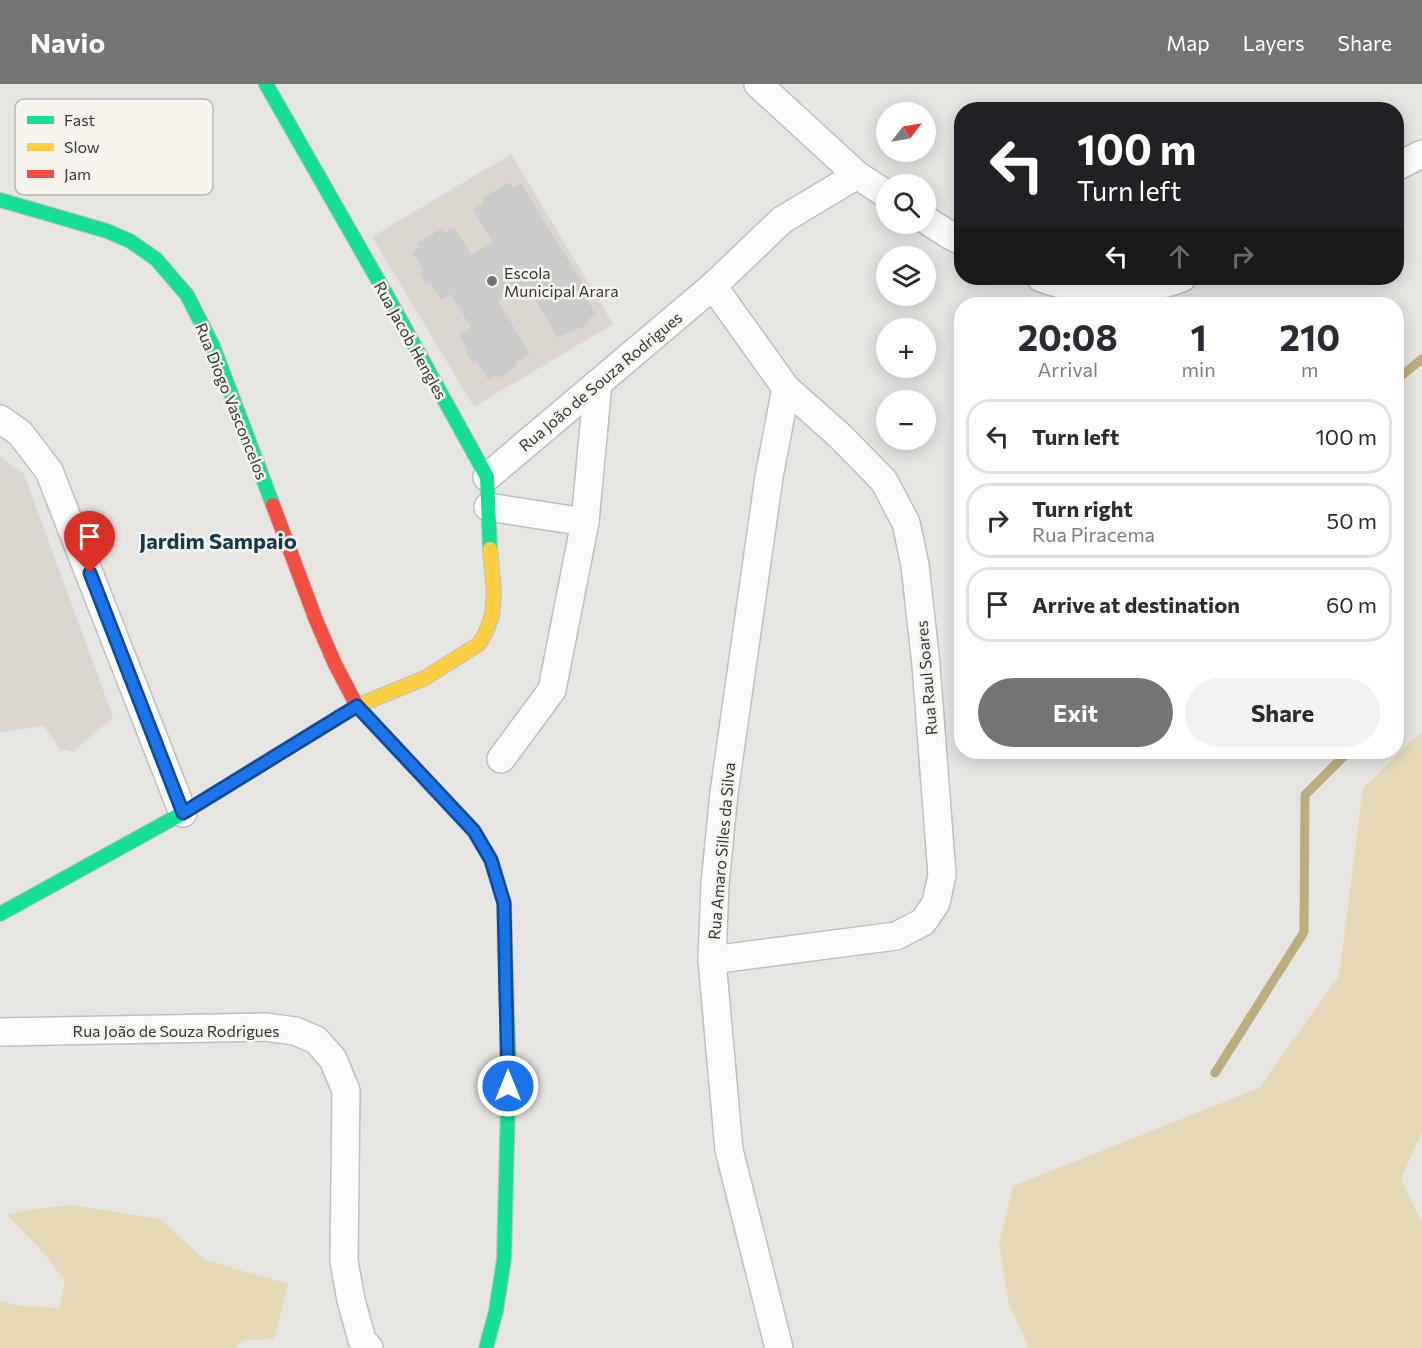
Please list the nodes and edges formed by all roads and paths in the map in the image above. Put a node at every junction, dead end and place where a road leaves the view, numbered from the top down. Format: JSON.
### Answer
{"nodes":[{"id":1,"x":266,"y":84,"type":"edge"},
{"id":2,"x":758,"y":84,"type":"edge"},
{"id":3,"x":1422,"y":154,"type":"edge"},
{"id":4,"x":1404,"y":163,"type":"edge"},
{"id":5,"x":857,"y":175,"type":"junction"},
{"id":6,"x":876,"y":187,"type":"edge"},
{"id":7,"x":0,"y":200,"type":"edge"},
{"id":8,"x":936,"y":226,"type":"edge"},
{"id":9,"x":954,"y":237,"type":"edge"},
{"id":10,"x":1068,"y":285,"type":"edge"},
{"id":11,"x":1158,"y":285,"type":"edge"},
{"id":12,"x":713,"y":286,"type":"junction"},
{"id":13,"x":598,"y":383,"type":"junction"},
{"id":14,"x":786,"y":388,"type":"junction"},
{"id":15,"x":0,"y":419,"type":"edge"},
{"id":16,"x":487,"y":477,"type":"junction"},
{"id":17,"x":488,"y":507,"type":"junction"},
{"id":18,"x":585,"y":522,"type":"junction"},
{"id":19,"x":357,"y":706,"type":"junction"},
{"id":20,"x":501,"y":759,"type":"dead end"},
{"id":21,"x":183,"y":813,"type":"junction"},
{"id":22,"x":0,"y":914,"type":"edge"},
{"id":23,"x":712,"y":960,"type":"junction"},
{"id":24,"x":0,"y":1032,"type":"edge"},
{"id":25,"x":369,"y":1348,"type":"edge"},
{"id":26,"x":486,"y":1348,"type":"edge"},
{"id":27,"x":779,"y":1348,"type":"edge"}],
"edges":[{"from":1,"to":16,"type":"street","name":"Rua Jacob Hengles"},
{"from":2,"to":5,"type":"street"},
{"from":3,"to":4,"type":"street"},
{"from":5,"to":6,"type":"street"},
{"from":5,"to":12,"type":"street","name":"Rua João de Souza Rodrigues"},
{"from":7,"to":19,"type":"street","name":"Rua Diogo Vasconcelos"},
{"from":8,"to":9,"type":"street"},
{"from":10,"to":11,"type":"street"},
{"from":12,"to":13,"type":"street","name":"Rua João de Souza Rodrigues"},
{"from":12,"to":14,"type":"street","name":"Rua Raul Soares"},
{"from":13,"to":16,"type":"street","name":"Rua João de Souza Rodrigues"},
{"from":13,"to":18,"type":"street"},
{"from":14,"to":23,"type":"street","name":"Rua Amaro Silles da Silva"},
{"from":14,"to":23,"type":"street","name":"Rua Raul Soares"},
{"from":15,"to":21,"type":"street"},
{"from":16,"to":17,"type":"street","name":"Rua Jacob Hengles"},
{"from":17,"to":18,"type":"street"},
{"from":17,"to":19,"type":"street","name":"Rua Jacob Hengles"},
{"from":18,"to":20,"type":"street"},
{"from":19,"to":21,"type":"street"},
{"from":19,"to":26,"type":"street","name":"Rua Diogo Vasconcelos"},
{"from":21,"to":22,"type":"street"},
{"from":23,"to":27,"type":"street","name":"Rua Amaro Silles da Silva"},
{"from":24,"to":25,"type":"street","name":"Rua João de Souza Rodrigues"}]}
